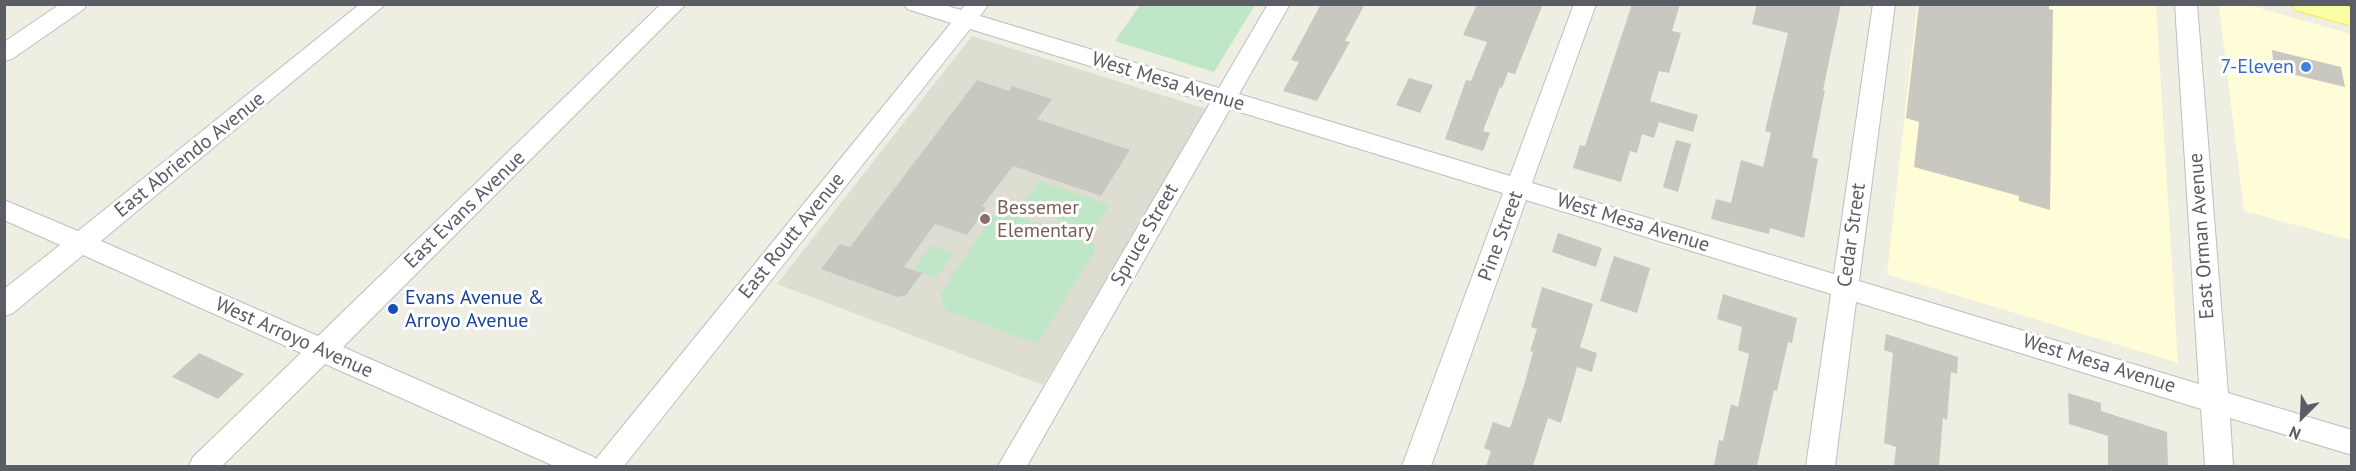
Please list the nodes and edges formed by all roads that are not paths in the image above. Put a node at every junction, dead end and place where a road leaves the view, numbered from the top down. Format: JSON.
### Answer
{"nodes":[{"id":1,"x":76,"y":4,"type":"edge"},
{"id":2,"x":375,"y":4,"type":"edge"},
{"id":3,"x":675,"y":4,"type":"edge"},
{"id":4,"x":915,"y":4,"type":"edge"},
{"id":5,"x":1279,"y":4,"type":"edge"},
{"id":6,"x":1585,"y":4,"type":"edge"},
{"id":7,"x":1884,"y":4,"type":"edge"},
{"id":8,"x":2186,"y":4,"type":"edge"},
{"id":9,"x":2305,"y":4,"type":"edge"},
{"id":10,"x":971,"y":12,"type":"edge"},
{"id":11,"x":2352,"y":17,"type":"edge"},
{"id":12,"x":4,"y":53,"type":"edge"},
{"id":13,"x":1223,"y":99,"type":"junction"},
{"id":14,"x":1518,"y":188,"type":"junction"},
{"id":15,"x":4,"y":209,"type":"edge"},
{"id":16,"x":81,"y":243,"type":"junction"},
{"id":17,"x":1845,"y":287,"type":"junction"},
{"id":18,"x":4,"y":304,"type":"edge"},
{"id":19,"x":322,"y":350,"type":"junction"},
{"id":20,"x":2212,"y":399,"type":"junction"},
{"id":21,"x":2352,"y":443,"type":"edge"},
{"id":22,"x":203,"y":466,"type":"edge"},
{"id":23,"x":584,"y":466,"type":"edge"},
{"id":24,"x":607,"y":466,"type":"edge"},
{"id":25,"x":1012,"y":466,"type":"edge"},
{"id":26,"x":1416,"y":466,"type":"edge"},
{"id":27,"x":1820,"y":466,"type":"edge"},
{"id":28,"x":2218,"y":466,"type":"edge"}],
"edges":[{"from":1,"to":12,"type":"street"},
{"from":2,"to":16,"type":"street","name":"East Abriendo Avenue"},
{"from":3,"to":19,"type":"street","name":"East Evans Avenue"},
{"from":4,"to":10,"type":"street","name":"West Mesa Avenue"},
{"from":5,"to":13,"type":"street","name":"Spruce Street"},
{"from":6,"to":14,"type":"street","name":"Pine Street"},
{"from":7,"to":17,"type":"street","name":"Cedar Street"},
{"from":8,"to":20,"type":"street","name":"East Orman Avenue"},
{"from":9,"to":11,"type":"main road"},
{"from":10,"to":13,"type":"street","name":"West Mesa Avenue"},
{"from":10,"to":24,"type":"street","name":"East Routt Avenue"},
{"from":13,"to":14,"type":"street","name":"West Mesa Avenue"},
{"from":13,"to":25,"type":"street","name":"Spruce Street"},
{"from":14,"to":17,"type":"street","name":"West Mesa Avenue"},
{"from":14,"to":26,"type":"street","name":"Pine Street"},
{"from":15,"to":16,"type":"street","name":"West Arroyo Avenue"},
{"from":16,"to":18,"type":"street","name":"East Abriendo Avenue"},
{"from":16,"to":19,"type":"street","name":"West Arroyo Avenue"},
{"from":17,"to":20,"type":"street","name":"West Mesa Avenue"},
{"from":17,"to":27,"type":"street","name":"Cedar Street"},
{"from":19,"to":22,"type":"street","name":"East Evans Avenue"},
{"from":19,"to":23,"type":"street","name":"West Arroyo Avenue"},
{"from":20,"to":21,"type":"street","name":"West Mesa Avenue"},
{"from":20,"to":28,"type":"street","name":"East Orman Avenue"}]}
